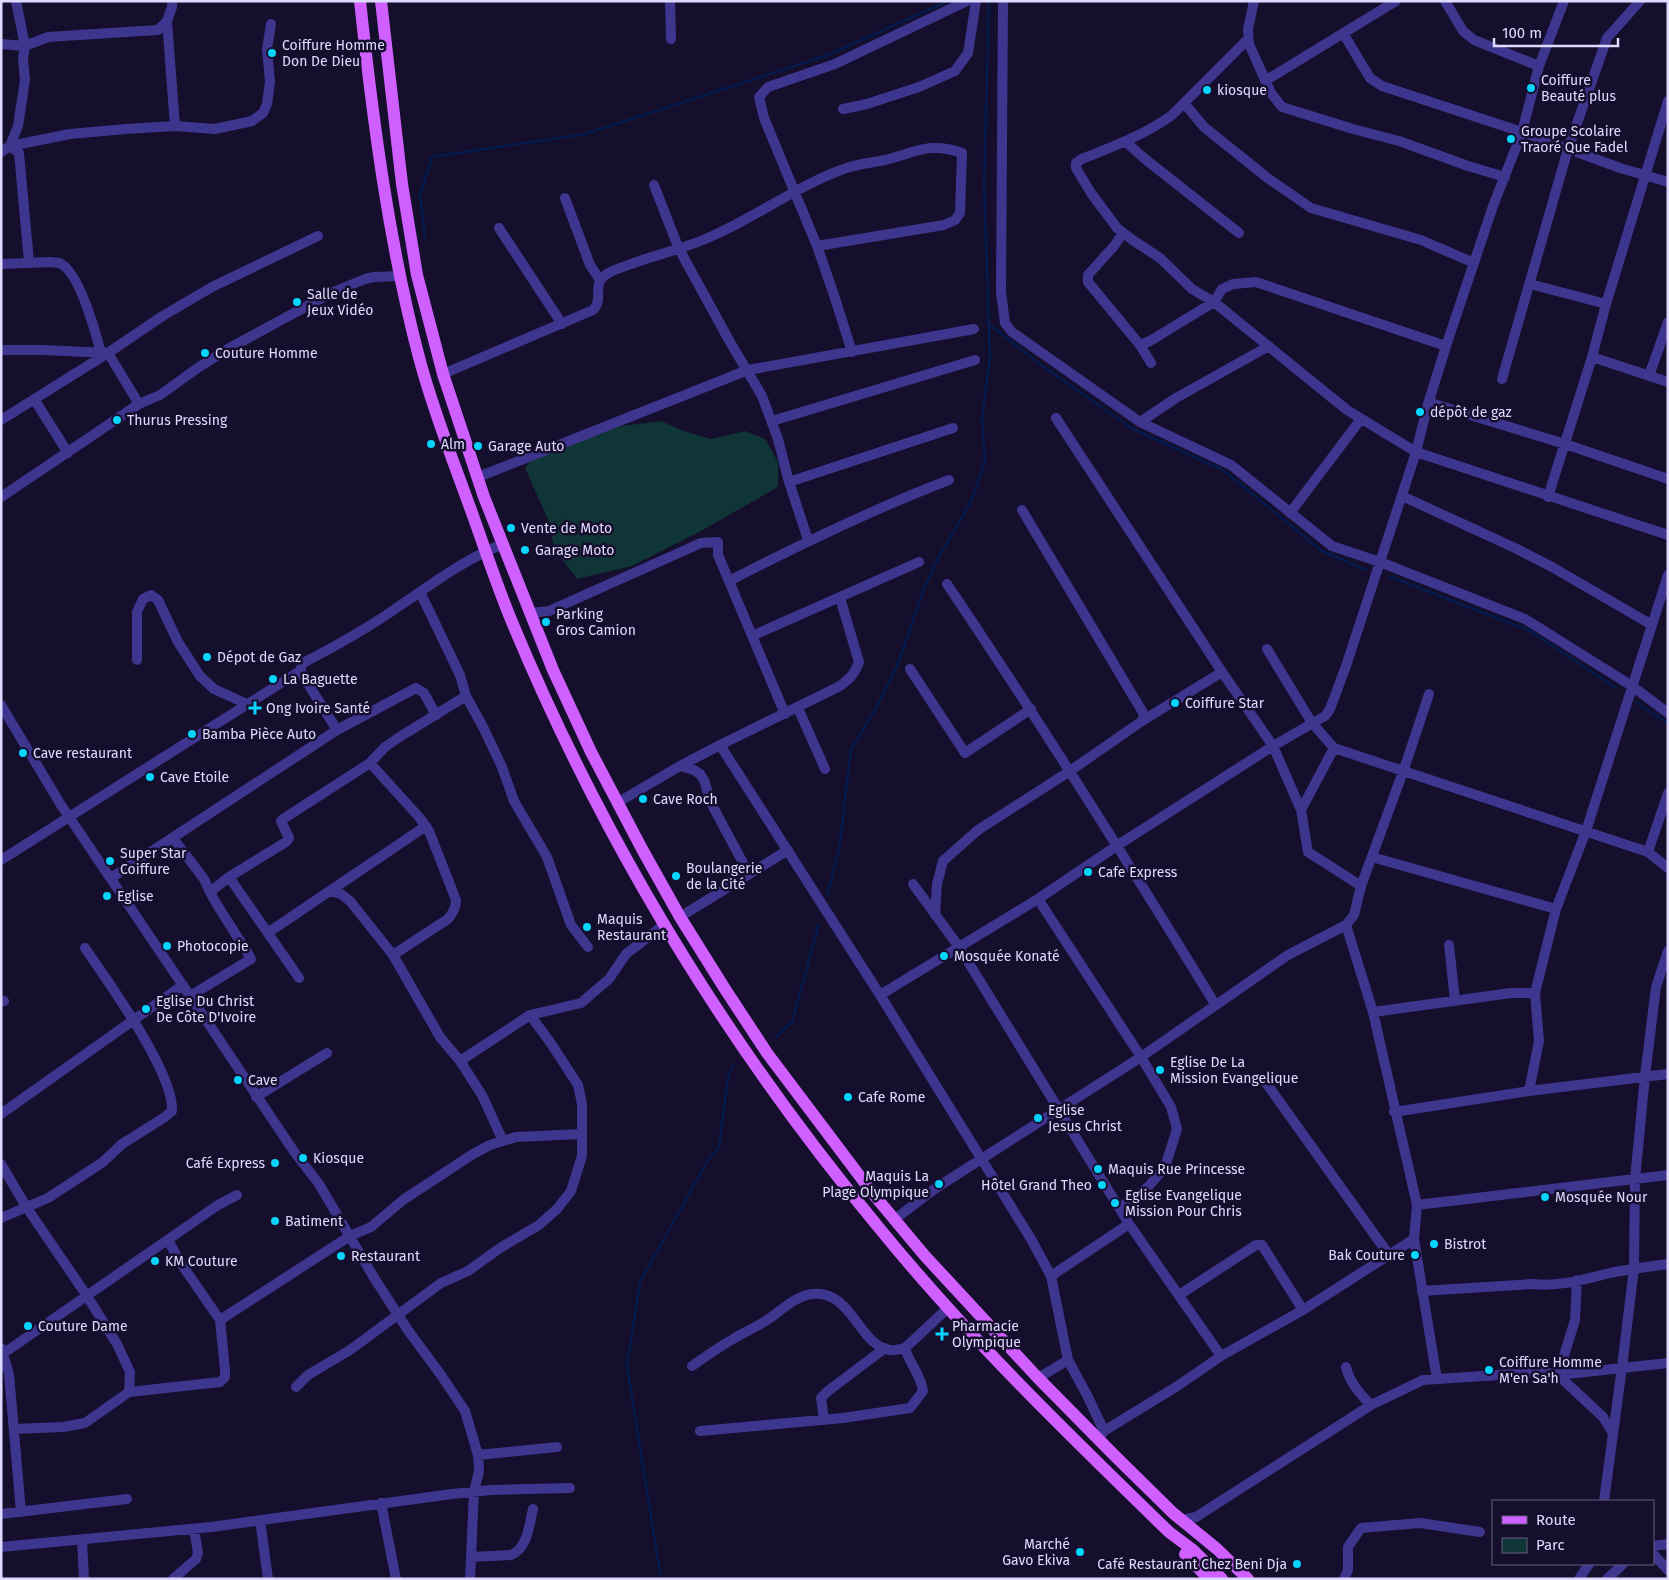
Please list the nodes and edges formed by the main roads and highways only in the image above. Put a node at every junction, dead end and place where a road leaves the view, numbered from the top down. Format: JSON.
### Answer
{"nodes":[{"id":1,"x":360,"y":1,"type":"edge"},
{"id":2,"x":381,"y":1,"type":"edge"},
{"id":3,"x":1181,"y":1520,"type":"junction"},
{"id":4,"x":1169,"y":1532,"type":"junction"},
{"id":5,"x":1209,"y":1579,"type":"edge"},
{"id":6,"x":1222,"y":1579,"type":"edge"},
{"id":7,"x":1237,"y":1579,"type":"edge"},
{"id":8,"x":1248,"y":1579,"type":"edge"}],
"edges":[{"from":1,"to":4,"type":"main road"},
{"from":2,"to":3,"type":"main road"},
{"from":3,"to":7,"type":"main road"},
{"from":3,"to":8,"type":"main road"},
{"from":4,"to":5,"type":"main road"},
{"from":4,"to":6,"type":"main road"}]}
